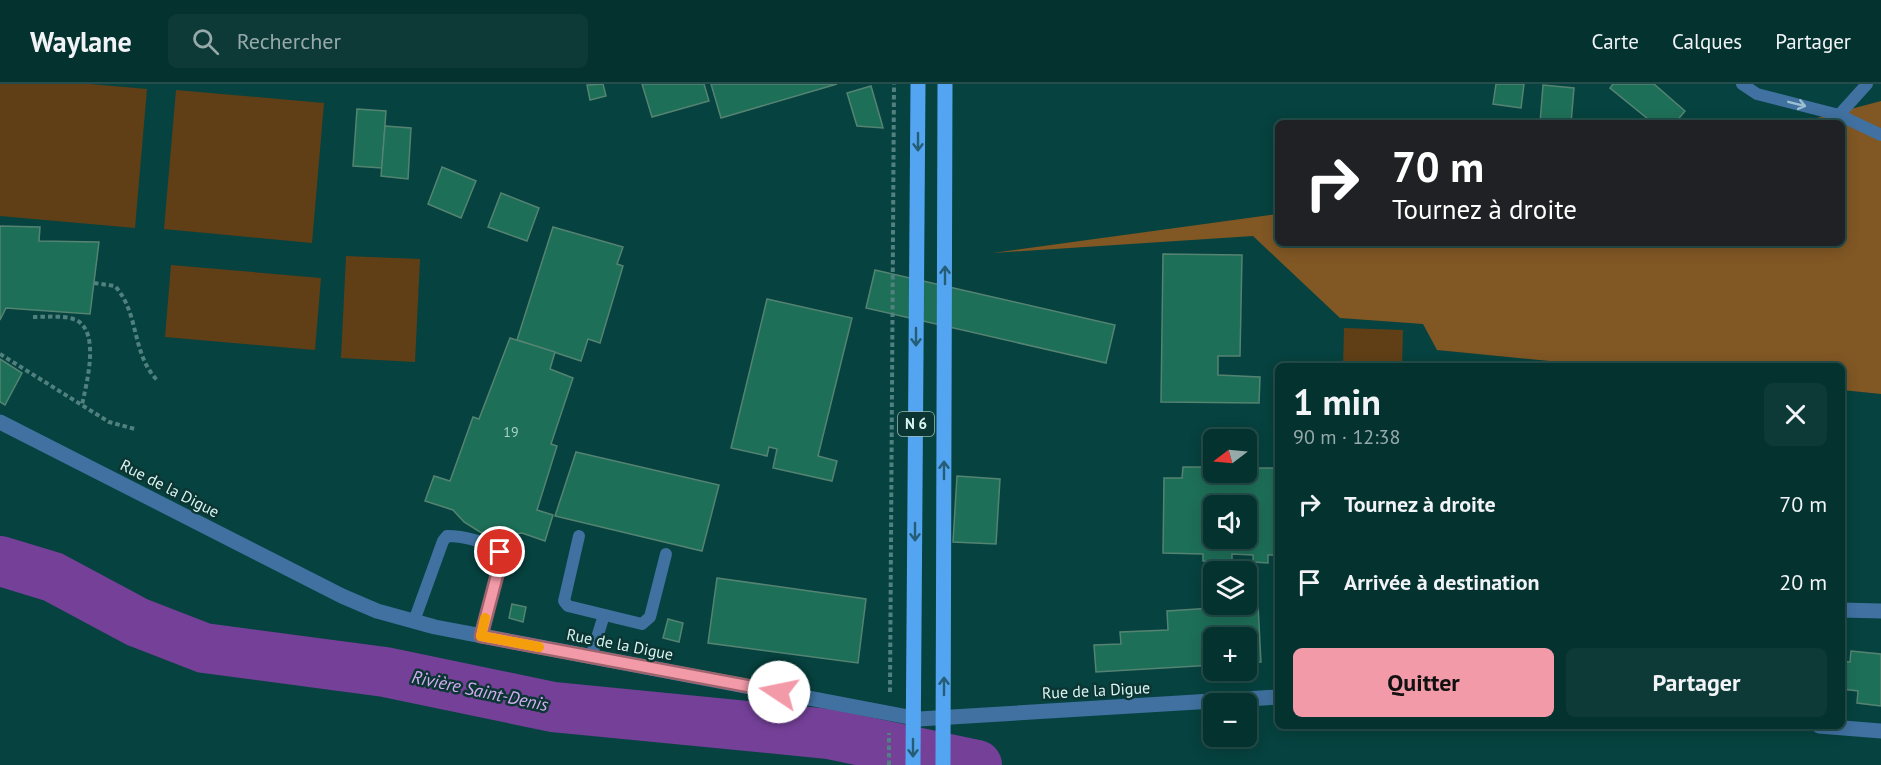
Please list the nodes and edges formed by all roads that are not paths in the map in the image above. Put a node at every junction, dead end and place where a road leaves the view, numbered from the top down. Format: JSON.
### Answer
{"nodes":[{"id":1,"x":918,"y":84,"type":"edge"},
{"id":2,"x":945,"y":84,"type":"edge"},
{"id":3,"x":1742,"y":84,"type":"edge"},
{"id":4,"x":1867,"y":84,"type":"edge"},
{"id":5,"x":1839,"y":115,"type":"junction"},
{"id":6,"x":1881,"y":135,"type":"edge"},
{"id":7,"x":0,"y":422,"type":"edge"},
{"id":8,"x":579,"y":536,"type":"dead end"},
{"id":9,"x":666,"y":554,"type":"dead end"},
{"id":10,"x":1845,"y":610,"type":"edge"},
{"id":11,"x":1881,"y":611,"type":"edge"},
{"id":12,"x":604,"y":615,"type":"junction"},
{"id":13,"x":414,"y":621,"type":"junction"},
{"id":14,"x":481,"y":636,"type":"junction"},
{"id":15,"x":591,"y":657,"type":"junction"},
{"id":16,"x":1275,"y":697,"type":"edge"},
{"id":17,"x":1845,"y":728,"type":"edge"},
{"id":18,"x":1881,"y":731,"type":"edge"},
{"id":19,"x":913,"y":765,"type":"edge"},
{"id":20,"x":944,"y":765,"type":"edge"}],
"edges":[{"from":1,"to":19,"type":"main road","number":"N 6","one_way":true},
{"from":20,"to":2,"type":"main road","number":"N 6","one_way":true},
{"from":3,"to":5,"type":"lane","one_way":true},
{"from":4,"to":5,"type":"lane"},
{"from":5,"to":6,"type":"lane"},
{"from":7,"to":13,"type":"street","name":"Rue de la Digue"},
{"from":8,"to":12,"type":"lane"},
{"from":9,"to":12,"type":"lane"},
{"from":10,"to":11,"type":"street"},
{"from":12,"to":15,"type":"lane"},
{"from":13,"to":14,"type":"street","name":"Rue de la Digue"},
{"from":13,"to":14,"type":"lane"},
{"from":14,"to":15,"type":"street","name":"Rue de la Digue"},
{"from":15,"to":16,"type":"street","name":"Rue de la Digue"},
{"from":17,"to":18,"type":"street"}]}
